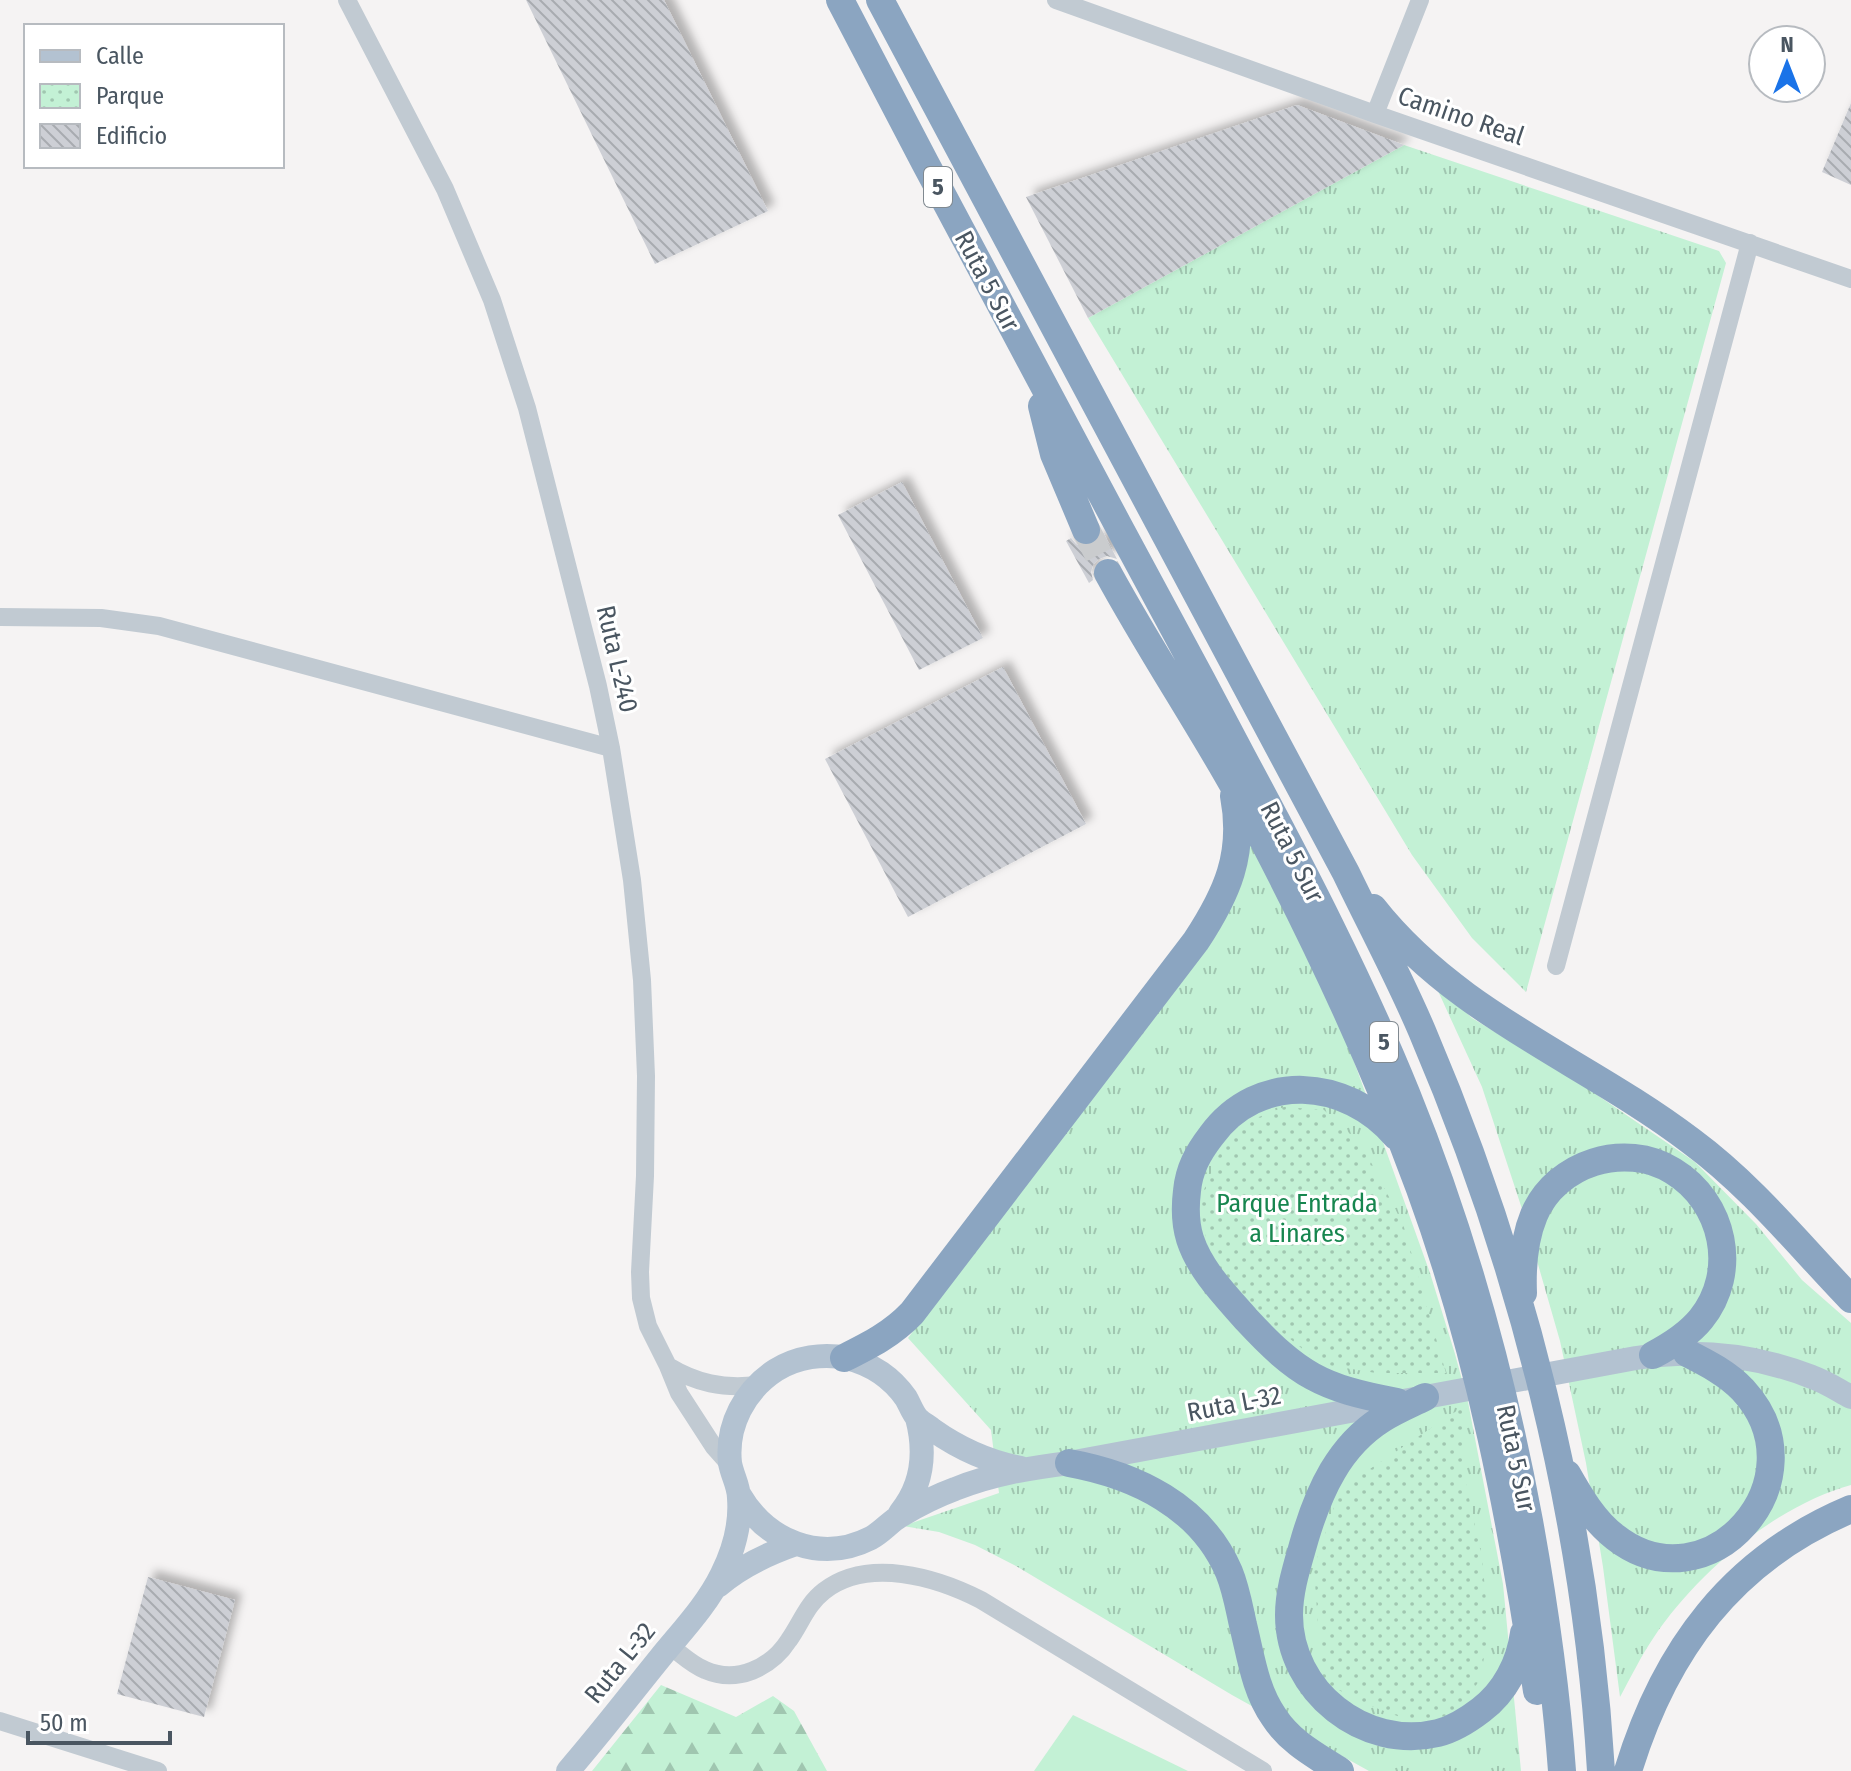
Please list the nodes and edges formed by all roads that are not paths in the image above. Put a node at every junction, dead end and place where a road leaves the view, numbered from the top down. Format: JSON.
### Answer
{"nodes":[{"id":1,"x":347,"y":0,"type":"edge"},
{"id":2,"x":840,"y":0,"type":"edge"},
{"id":3,"x":880,"y":0,"type":"edge"},
{"id":4,"x":1056,"y":0,"type":"edge"},
{"id":5,"x":1420,"y":0,"type":"edge"},
{"id":6,"x":1375,"y":114,"type":"junction"},
{"id":7,"x":1750,"y":243,"type":"junction"},
{"id":8,"x":1851,"y":279,"type":"edge"},
{"id":9,"x":1036,"y":374,"type":"junction"},
{"id":10,"x":1086,"y":530,"type":"tunnel mouth"},
{"id":11,"x":1108,"y":573,"type":"tunnel mouth"},
{"id":12,"x":0,"y":617,"type":"edge"},
{"id":13,"x":611,"y":748,"type":"junction"},
{"id":14,"x":1231,"y":784,"type":"junction"},
{"id":15,"x":1346,"y":873,"type":"junction"},
{"id":16,"x":1556,"y":966,"type":"dead end"},
{"id":17,"x":1402,"y":1144,"type":"junction"},
{"id":18,"x":1851,"y":1299,"type":"edge"},
{"id":19,"x":1524,"y":1318,"type":"junction"},
{"id":20,"x":1687,"y":1353,"type":"junction"},
{"id":21,"x":1653,"y":1355,"type":"junction"},
{"id":22,"x":844,"y":1358,"type":"junction"},
{"id":23,"x":668,"y":1366,"type":"junction"},
{"id":24,"x":1813,"y":1377,"type":"junction"},
{"id":25,"x":1851,"y":1380,"type":"edge"},
{"id":26,"x":757,"y":1385,"type":"junction"},
{"id":27,"x":1438,"y":1395,"type":"junction"},
{"id":28,"x":1851,"y":1397,"type":"edge"},
{"id":29,"x":1397,"y":1402,"type":"junction"},
{"id":30,"x":917,"y":1418,"type":"junction"},
{"id":31,"x":1556,"y":1451,"type":"junction"},
{"id":32,"x":1069,"y":1463,"type":"junction"},
{"id":33,"x":730,"y":1465,"type":"junction"},
{"id":34,"x":1028,"y":1469,"type":"junction"},
{"id":35,"x":739,"y":1494,"type":"junction"},
{"id":36,"x":1851,"y":1509,"type":"edge"},
{"id":37,"x":897,"y":1518,"type":"junction"},
{"id":38,"x":796,"y":1544,"type":"junction"},
{"id":39,"x":713,"y":1590,"type":"junction"},
{"id":40,"x":1525,"y":1616,"type":"junction"},
{"id":41,"x":670,"y":1646,"type":"junction"},
{"id":42,"x":0,"y":1721,"type":"edge"},
{"id":43,"x":158,"y":1771,"type":"edge"},
{"id":44,"x":568,"y":1771,"type":"edge"},
{"id":45,"x":1263,"y":1771,"type":"edge"},
{"id":46,"x":1340,"y":1771,"type":"edge"},
{"id":47,"x":1547,"y":1771,"type":"edge"},
{"id":48,"x":1562,"y":1771,"type":"edge"},
{"id":49,"x":1601,"y":1771,"type":"edge"},
{"id":50,"x":1628,"y":1771,"type":"edge"}],
"edges":[{"from":1,"to":13,"type":"street","name":"Ruta L-240"},
{"from":2,"to":9,"type":"highway","name":"Ruta 5 Sur","number":"5"},
{"from":3,"to":15,"type":"highway","name":"Ruta 5 Sur","number":"5"},
{"from":4,"to":6,"type":"street","name":"Camino Real"},
{"from":5,"to":6,"type":"street"},
{"from":6,"to":7,"type":"street","name":"Camino Real"},
{"from":7,"to":8,"type":"street","name":"Camino Real"},
{"from":7,"to":16,"type":"street"},
{"from":9,"to":10,"type":"highway"},
{"from":9,"to":48,"type":"highway","name":"Ruta 5 Sur","number":"5"},
{"from":11,"to":14,"type":"highway"},
{"from":12,"to":13,"type":"street"},
{"from":13,"to":23,"type":"street","name":"Ruta L-240"},
{"from":14,"to":17,"type":"highway"},
{"from":14,"to":22,"type":"highway"},
{"from":15,"to":18,"type":"highway"},
{"from":15,"to":19,"type":"highway","name":"Ruta 5 Sur","number":"5"},
{"from":17,"to":29,"type":"highway"},
{"from":17,"to":40,"type":"highway"},
{"from":19,"to":21,"type":"highway"},
{"from":19,"to":31,"type":"highway","name":"Ruta 5 Sur","number":"5"},
{"from":20,"to":21,"type":"main road","name":"Ruta L-32"},
{"from":20,"to":24,"type":"main road","name":"Ruta L-32"},
{"from":20,"to":31,"type":"highway"},
{"from":21,"to":27,"type":"main road","name":"Ruta L-32"},
{"from":22,"to":26,"type":"main road","name":"Ruta L-32"},
{"from":22,"to":30,"type":"main road","name":"Ruta L-32"},
{"from":23,"to":26,"type":"street"},
{"from":23,"to":33,"type":"street","name":"Ruta L-240"},
{"from":24,"to":25,"type":"main road"},
{"from":24,"to":28,"type":"main road"},
{"from":26,"to":33,"type":"main road","name":"Ruta L-32"},
{"from":27,"to":29,"type":"main road","name":"Ruta L-32"},
{"from":27,"to":40,"type":"highway"},
{"from":29,"to":32,"type":"main road","name":"Ruta L-32"},
{"from":30,"to":34,"type":"main road","name":"Ruta L-32"},
{"from":30,"to":37,"type":"main road"},
{"from":31,"to":49,"type":"highway","name":"Ruta 5 Sur","number":"5"},
{"from":32,"to":34,"type":"main road","name":"Ruta L-32"},
{"from":32,"to":46,"type":"highway"},
{"from":33,"to":35,"type":"main road","name":"Ruta L-32"},
{"from":34,"to":37,"type":"main road","name":"Ruta L-32"},
{"from":35,"to":38,"type":"main road"},
{"from":35,"to":39,"type":"main road","name":"Ruta L-32"},
{"from":36,"to":50,"type":"highway"},
{"from":37,"to":38,"type":"main road","name":"Ruta L-32"},
{"from":38,"to":39,"type":"main road","name":"Ruta L-32"},
{"from":39,"to":41,"type":"main road","name":"Ruta L-32"},
{"from":40,"to":47,"type":"highway"},
{"from":41,"to":44,"type":"main road","name":"Ruta L-32"},
{"from":41,"to":45,"type":"street"},
{"from":42,"to":43,"type":"street"}]}
